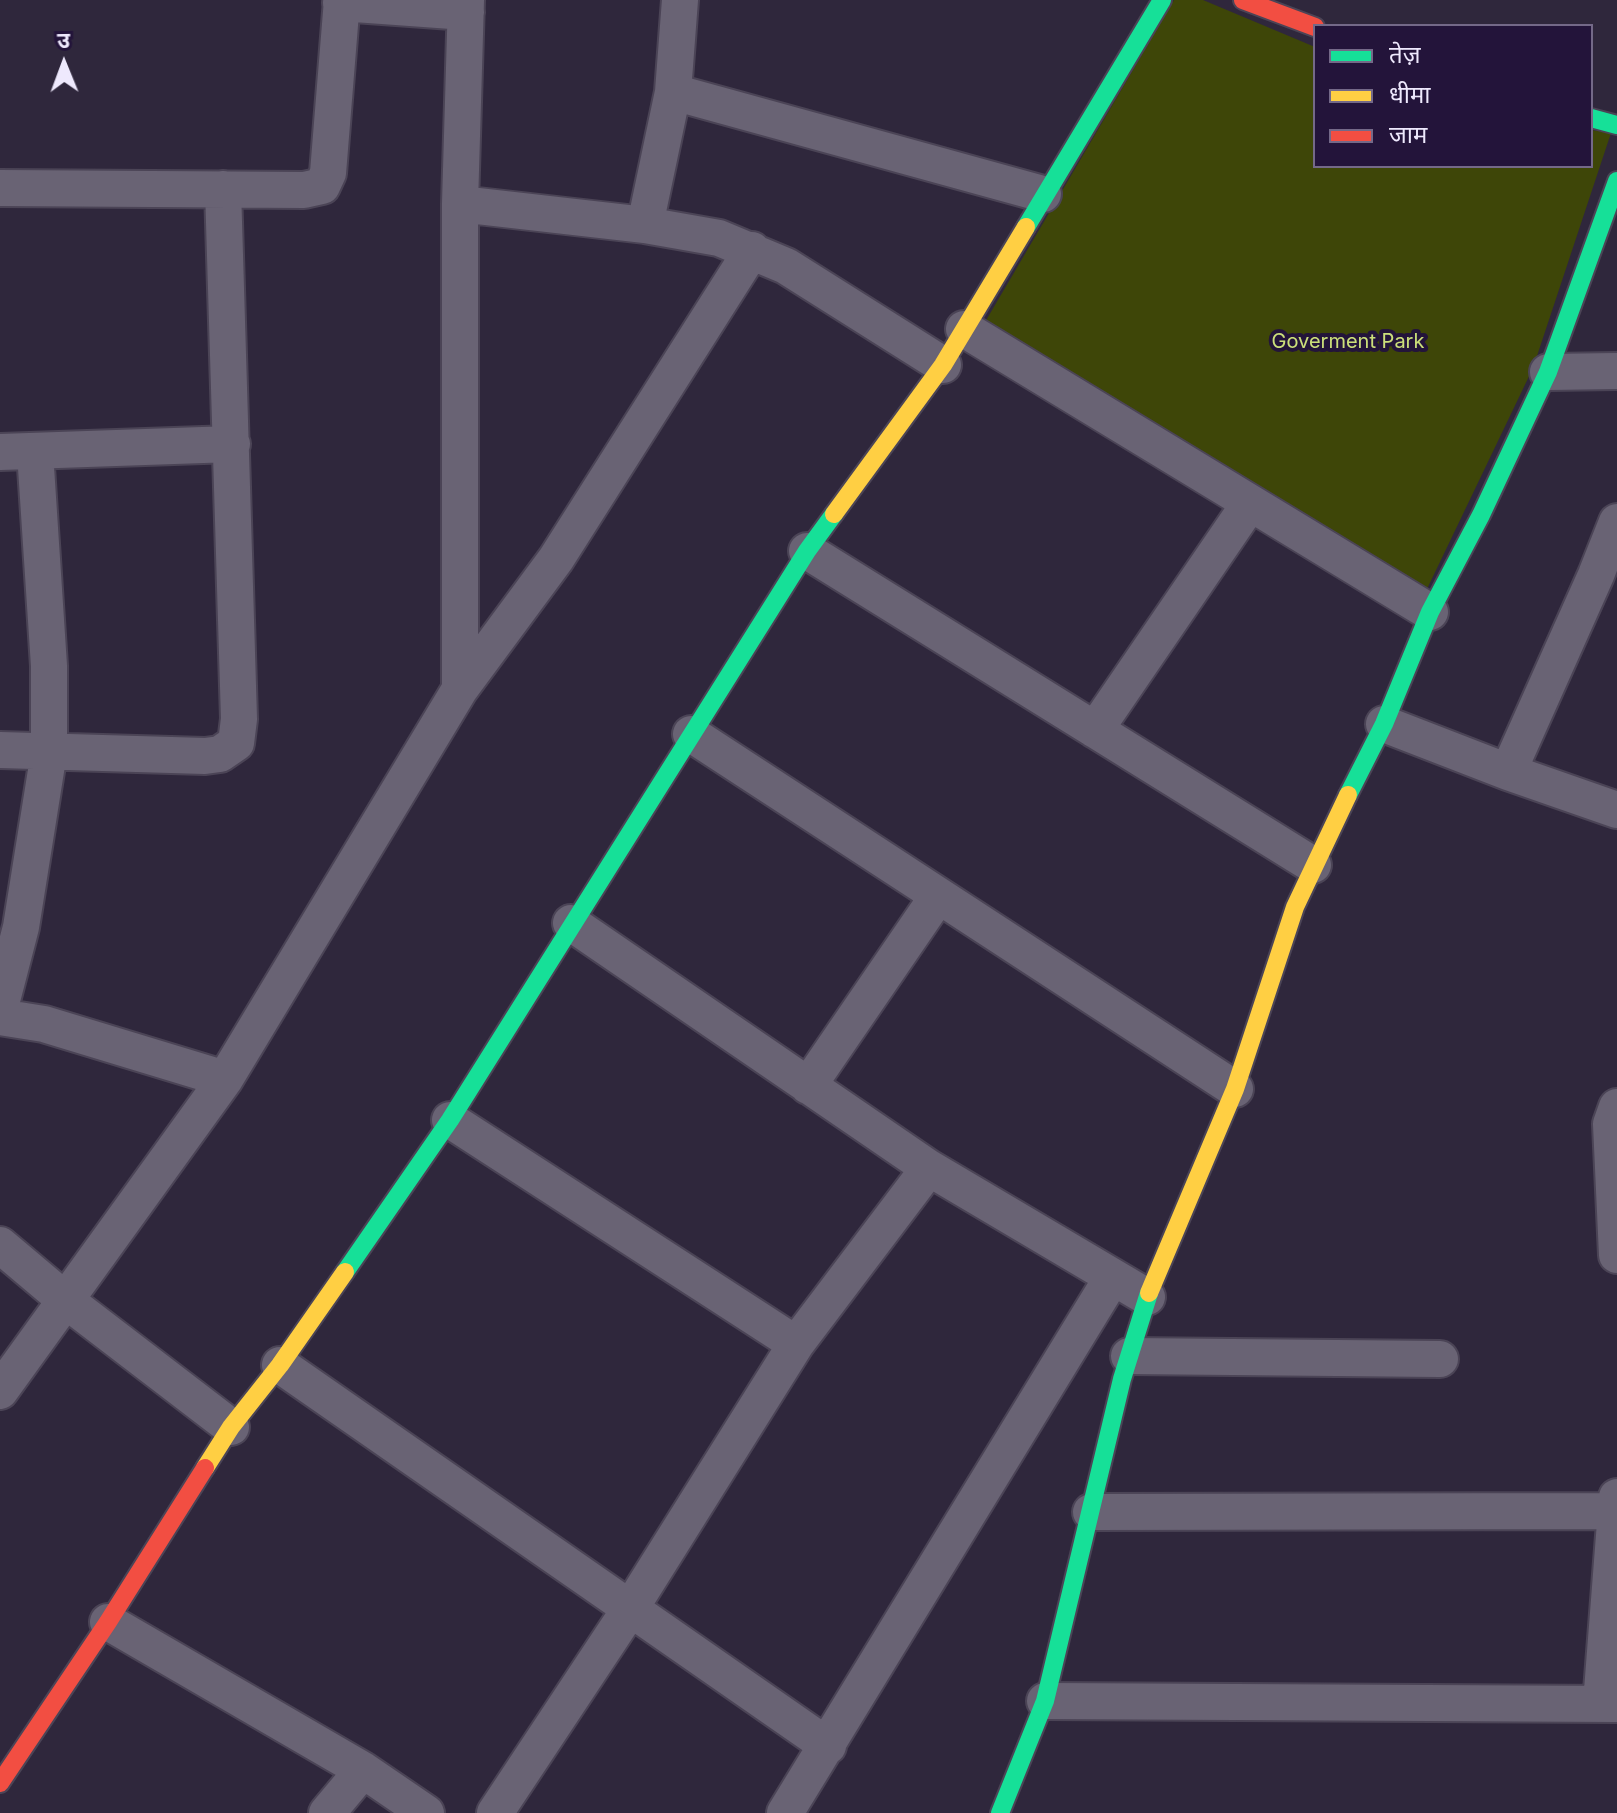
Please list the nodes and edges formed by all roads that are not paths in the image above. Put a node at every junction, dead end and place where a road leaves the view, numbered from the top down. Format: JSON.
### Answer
{"nodes":[{"id":1,"x":680,"y":0,"type":"edge"},
{"id":2,"x":1243,"y":0,"type":"edge"},
{"id":3,"x":342,"y":1,"type":"edge"},
{"id":4,"x":1151,"y":2,"type":"edge"},
{"id":5,"x":466,"y":6,"type":"edge"},
{"id":6,"x":1313,"y":26,"type":"edge"},
{"id":7,"x":673,"y":92,"type":"junction"},
{"id":8,"x":1593,"y":119,"type":"edge"},
{"id":9,"x":1617,"y":125,"type":"edge"},
{"id":10,"x":1617,"y":181,"type":"edge"},
{"id":11,"x":0,"y":188,"type":"edge"},
{"id":12,"x":223,"y":189,"type":"junction"},
{"id":13,"x":1043,"y":194,"type":"junction"},
{"id":14,"x":460,"y":204,"type":"junction"},
{"id":15,"x":645,"y":225,"type":"junction"},
{"id":16,"x":752,"y":250,"type":"junction"},
{"id":17,"x":964,"y":329,"type":"junction"},
{"id":18,"x":943,"y":365,"type":"junction"},
{"id":19,"x":1617,"y":371,"type":"edge"},
{"id":20,"x":1548,"y":372,"type":"junction"},
{"id":21,"x":232,"y":444,"type":"junction"},
{"id":22,"x":17,"y":452,"type":"edge"},
{"id":23,"x":1250,"y":503,"type":"junction"},
{"id":24,"x":1617,"y":522,"type":"edge"},
{"id":25,"x":807,"y":551,"type":"junction"},
{"id":26,"x":1607,"y":578,"type":"edge"},
{"id":27,"x":1430,"y":612,"type":"junction"},
{"id":28,"x":460,"y":689,"type":"junction"},
{"id":29,"x":1384,"y":724,"type":"junction"},
{"id":30,"x":1095,"y":730,"type":"junction"},
{"id":31,"x":691,"y":734,"type":"junction"},
{"id":32,"x":0,"y":750,"type":"edge"},
{"id":33,"x":49,"y":752,"type":"junction"},
{"id":34,"x":1508,"y":772,"type":"junction"},
{"id":35,"x":1617,"y":810,"type":"edge"},
{"id":36,"x":1313,"y":865,"type":"junction"},
{"id":37,"x":938,"y":896,"type":"junction"},
{"id":38,"x":571,"y":923,"type":"junction"},
{"id":39,"x":0,"y":1008,"type":"edge"},
{"id":40,"x":0,"y":1017,"type":"edge"},
{"id":41,"x":225,"y":1079,"type":"junction"},
{"id":42,"x":808,"y":1086,"type":"junction"},
{"id":43,"x":1235,"y":1089,"type":"junction"},
{"id":44,"x":1617,"y":1107,"type":"edge"},
{"id":45,"x":450,"y":1120,"type":"junction"},
{"id":46,"x":929,"y":1168,"type":"junction"},
{"id":47,"x":0,"y":1245,"type":"edge"},
{"id":48,"x":1617,"y":1255,"type":"edge"},
{"id":49,"x":1112,"y":1278,"type":"junction"},
{"id":50,"x":1147,"y":1297,"type":"junction"},
{"id":51,"x":64,"y":1299,"type":"junction"},
{"id":52,"x":796,"y":1344,"type":"junction"},
{"id":53,"x":1129,"y":1356,"type":"junction"},
{"id":54,"x":1440,"y":1359,"type":"dead end"},
{"id":55,"x":280,"y":1365,"type":"junction"},
{"id":56,"x":0,"y":1391,"type":"edge"},
{"id":57,"x":231,"y":1427,"type":"junction"},
{"id":58,"x":1617,"y":1497,"type":"edge"},
{"id":59,"x":1616,"y":1511,"type":"edge"},
{"id":60,"x":1091,"y":1512,"type":"junction"},
{"id":61,"x":1615,"y":1574,"type":"edge"},
{"id":62,"x":630,"y":1609,"type":"junction"},
{"id":63,"x":108,"y":1622,"type":"junction"},
{"id":64,"x":1045,"y":1701,"type":"junction"},
{"id":65,"x":1609,"y":1704,"type":"edge"},
{"id":66,"x":828,"y":1746,"type":"junction"},
{"id":67,"x":363,"y":1770,"type":"junction"},
{"id":68,"x":0,"y":1783,"type":"edge"},
{"id":69,"x":327,"y":1813,"type":"edge"},
{"id":70,"x":426,"y":1813,"type":"edge"},
{"id":71,"x":495,"y":1813,"type":"edge"},
{"id":72,"x":785,"y":1813,"type":"edge"},
{"id":73,"x":1000,"y":1813,"type":"edge"}],
"edges":[{"from":1,"to":7,"type":"street"},
{"from":2,"to":6,"type":"street"},
{"from":3,"to":5,"type":"street"},
{"from":3,"to":12,"type":"street"},
{"from":4,"to":13,"type":"street"},
{"from":5,"to":14,"type":"street"},
{"from":7,"to":13,"type":"street"},
{"from":7,"to":15,"type":"street"},
{"from":8,"to":9,"type":"street"},
{"from":10,"to":20,"type":"street"},
{"from":11,"to":12,"type":"street"},
{"from":12,"to":21,"type":"street"},
{"from":13,"to":17,"type":"street"},
{"from":14,"to":15,"type":"street"},
{"from":14,"to":28,"type":"street"},
{"from":15,"to":16,"type":"street"},
{"from":16,"to":18,"type":"street"},
{"from":16,"to":28,"type":"street"},
{"from":17,"to":18,"type":"street"},
{"from":17,"to":23,"type":"street"},
{"from":18,"to":25,"type":"street"},
{"from":19,"to":20,"type":"street"},
{"from":20,"to":27,"type":"street"},
{"from":21,"to":22,"type":"street"},
{"from":21,"to":33,"type":"street"},
{"from":22,"to":33,"type":"street"},
{"from":23,"to":27,"type":"street"},
{"from":23,"to":30,"type":"street"},
{"from":24,"to":26,"type":"street"},
{"from":25,"to":30,"type":"street"},
{"from":25,"to":31,"type":"street"},
{"from":26,"to":34,"type":"street"},
{"from":27,"to":29,"type":"street"},
{"from":28,"to":41,"type":"street"},
{"from":29,"to":34,"type":"street"},
{"from":29,"to":36,"type":"street"},
{"from":30,"to":36,"type":"street"},
{"from":31,"to":37,"type":"street"},
{"from":31,"to":38,"type":"street"},
{"from":32,"to":33,"type":"street"},
{"from":33,"to":39,"type":"street"},
{"from":34,"to":35,"type":"street"},
{"from":36,"to":43,"type":"street"},
{"from":37,"to":42,"type":"street"},
{"from":37,"to":43,"type":"street"},
{"from":38,"to":42,"type":"street"},
{"from":38,"to":45,"type":"street"},
{"from":40,"to":41,"type":"street"},
{"from":41,"to":51,"type":"street"},
{"from":42,"to":46,"type":"street"},
{"from":43,"to":50,"type":"street"},
{"from":44,"to":48,"type":"street"},
{"from":45,"to":52,"type":"street"},
{"from":45,"to":55,"type":"street"},
{"from":46,"to":49,"type":"street"},
{"from":46,"to":52,"type":"street"},
{"from":47,"to":51,"type":"street"},
{"from":49,"to":50,"type":"street"},
{"from":49,"to":66,"type":"street"},
{"from":50,"to":53,"type":"street"},
{"from":51,"to":56,"type":"street"},
{"from":51,"to":57,"type":"street"},
{"from":52,"to":62,"type":"street"},
{"from":53,"to":54,"type":"street"},
{"from":53,"to":60,"type":"street"},
{"from":55,"to":57,"type":"street"},
{"from":55,"to":62,"type":"street"},
{"from":57,"to":63,"type":"street"},
{"from":58,"to":59,"type":"street"},
{"from":59,"to":60,"type":"street"},
{"from":59,"to":61,"type":"street"},
{"from":60,"to":64,"type":"street"},
{"from":61,"to":65,"type":"street"},
{"from":62,"to":66,"type":"street"},
{"from":62,"to":71,"type":"street"},
{"from":63,"to":67,"type":"street"},
{"from":63,"to":68,"type":"street"},
{"from":64,"to":65,"type":"street"},
{"from":64,"to":73,"type":"street"},
{"from":66,"to":72,"type":"street"},
{"from":67,"to":69,"type":"street"},
{"from":67,"to":70,"type":"street"}]}
